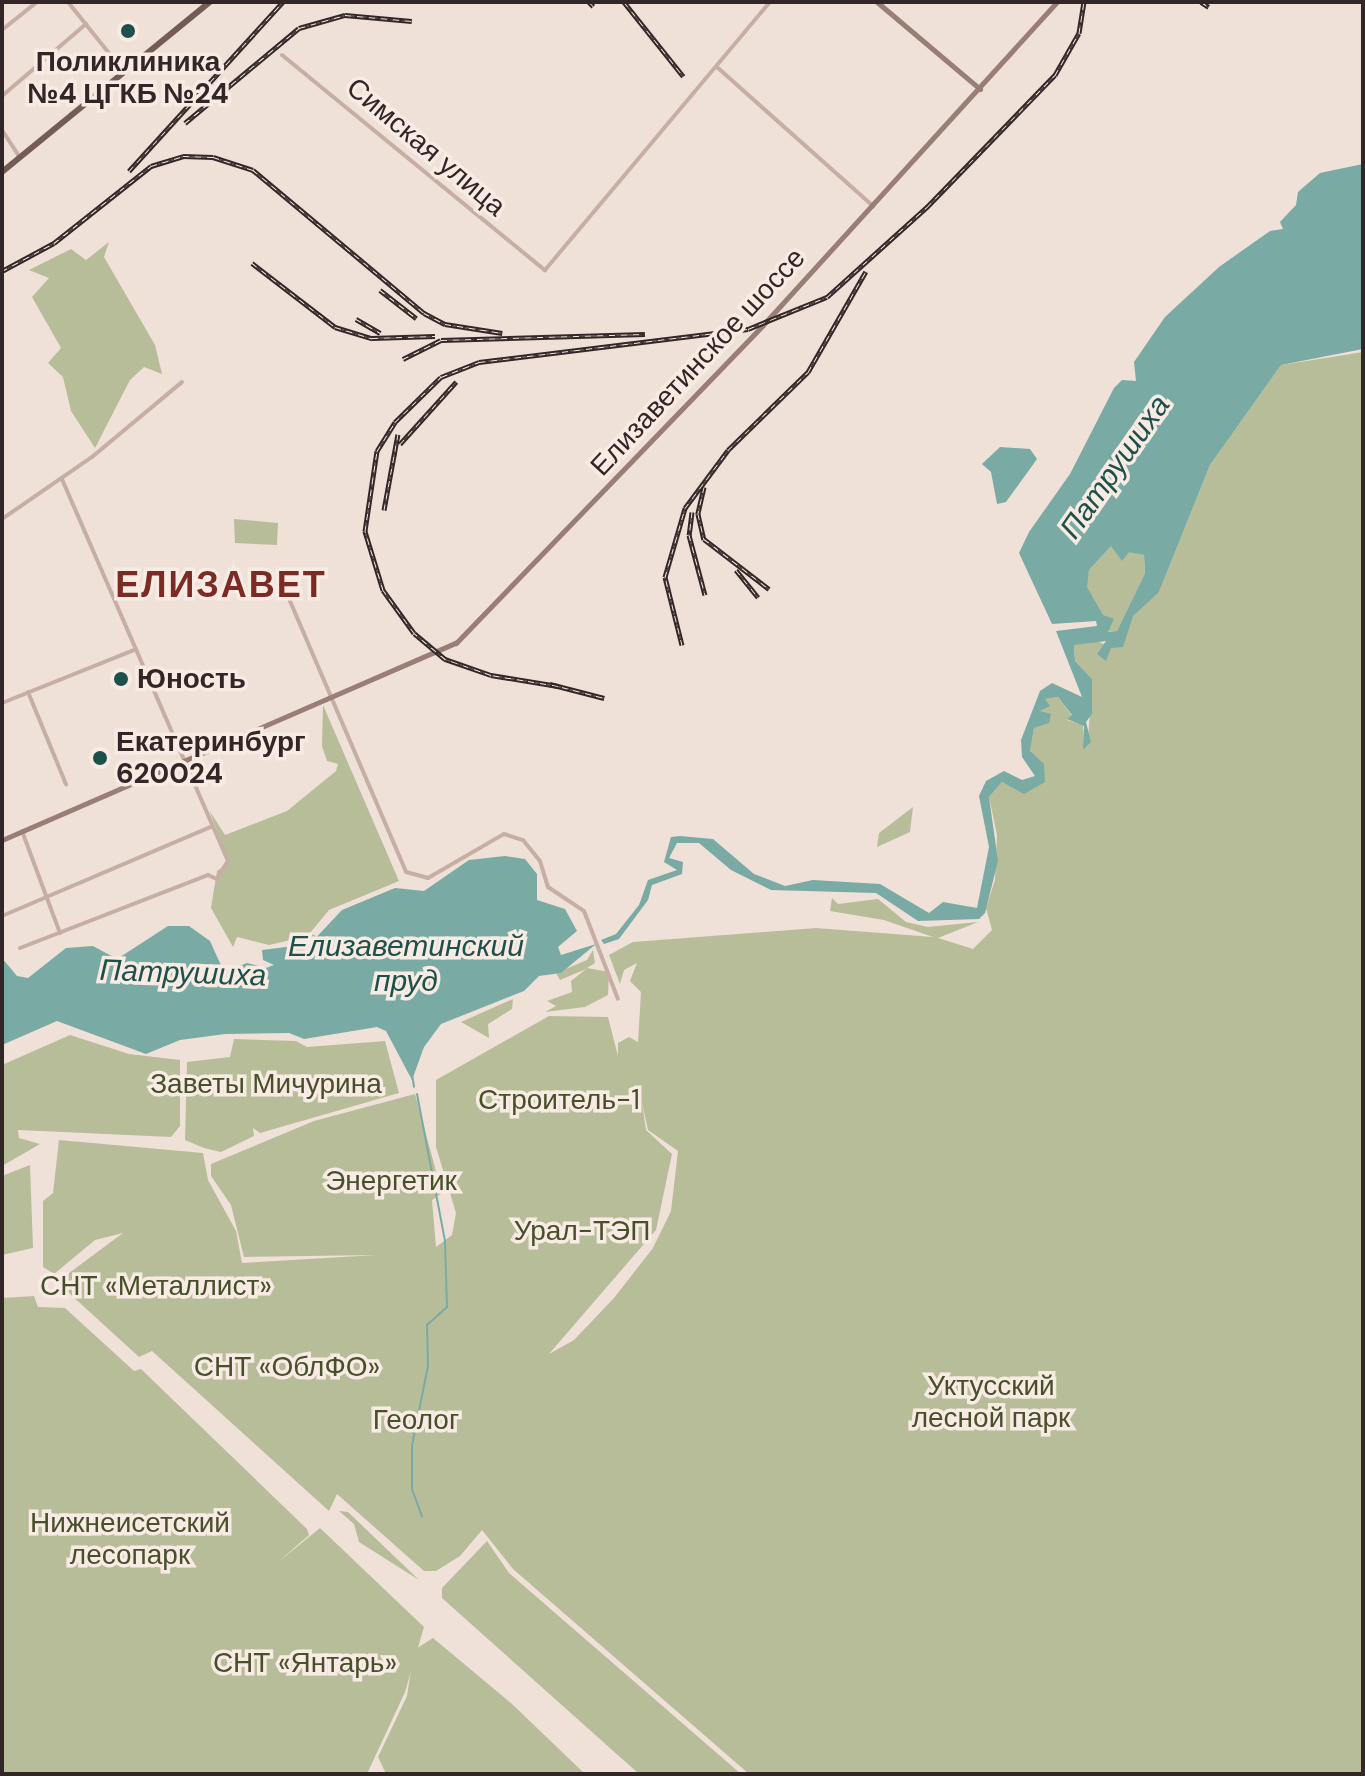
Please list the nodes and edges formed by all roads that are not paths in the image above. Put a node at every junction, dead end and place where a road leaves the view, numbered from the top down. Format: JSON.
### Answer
{"nodes":[{"id":1,"x":37,"y":2,"type":"edge"},
{"id":2,"x":68,"y":2,"type":"edge"},
{"id":3,"x":210,"y":2,"type":"edge"},
{"id":4,"x":770,"y":2,"type":"edge"},
{"id":5,"x":877,"y":2,"type":"edge"},
{"id":6,"x":1057,"y":2,"type":"edge"},
{"id":7,"x":86,"y":24,"type":"junction"},
{"id":8,"x":2,"y":30,"type":"edge"},
{"id":9,"x":282,"y":55,"type":"dead end"},
{"id":10,"x":718,"y":68,"type":"junction"},
{"id":11,"x":124,"y":72,"type":"junction"},
{"id":12,"x":980,"y":89,"type":"junction"},
{"id":13,"x":2,"y":96,"type":"edge"},
{"id":14,"x":2,"y":130,"type":"edge"},
{"id":15,"x":20,"y":158,"type":"junction"},
{"id":16,"x":2,"y":172,"type":"edge"},
{"id":17,"x":873,"y":206,"type":"junction"},
{"id":18,"x":182,"y":382,"type":"dead end"},
{"id":19,"x":62,"y":480,"type":"junction"},
{"id":20,"x":2,"y":519,"type":"edge"},
{"id":21,"x":278,"y":573,"type":"dead end"},
{"id":22,"x":134,"y":650,"type":"junction"},
{"id":23,"x":28,"y":692,"type":"junction"},
{"id":24,"x":331,"y":697,"type":"junction"},
{"id":25,"x":2,"y":703,"type":"edge"},
{"id":26,"x":182,"y":763,"type":"junction"},
{"id":27,"x":66,"y":784,"type":"dead end"},
{"id":28,"x":211,"y":827,"type":"junction"},
{"id":29,"x":22,"y":831,"type":"junction"},
{"id":30,"x":2,"y":840,"type":"edge"},
{"id":31,"x":46,"y":897,"type":"junction"},
{"id":32,"x":2,"y":916,"type":"edge"},
{"id":33,"x":60,"y":933,"type":"junction"},
{"id":34,"x":20,"y":948,"type":"dead end"},
{"id":35,"x":618,"y":999,"type":"dead end"}],
"edges":[{"from":1,"to":8,"type":"street"},
{"from":2,"to":7,"type":"street"},
{"from":3,"to":11,"type":"main road"},
{"from":4,"to":10,"type":"street"},
{"from":5,"to":12,"type":"main road"},
{"from":6,"to":12,"type":"main road","name":"Елизаветинское шоссе"},
{"from":7,"to":11,"type":"street"},
{"from":7,"to":13,"type":"street"},
{"from":9,"to":10,"type":"street","name":"Симская улица"},
{"from":10,"to":17,"type":"street"},
{"from":11,"to":15,"type":"main road"},
{"from":12,"to":17,"type":"main road","name":"Елизаветинское шоссе"},
{"from":14,"to":15,"type":"street"},
{"from":15,"to":16,"type":"main road"},
{"from":17,"to":24,"type":"main road","name":"Елизаветинское шоссе"},
{"from":18,"to":19,"type":"street"},
{"from":19,"to":20,"type":"street"},
{"from":19,"to":22,"type":"street"},
{"from":21,"to":24,"type":"street"},
{"from":22,"to":23,"type":"street"},
{"from":22,"to":26,"type":"street"},
{"from":23,"to":25,"type":"street"},
{"from":23,"to":27,"type":"street"},
{"from":24,"to":26,"type":"main road","name":"Елизаветинское шоссе"},
{"from":24,"to":35,"type":"street"},
{"from":26,"to":28,"type":"street"},
{"from":26,"to":29,"type":"main road","name":"Елизаветинское шоссе"},
{"from":28,"to":31,"type":"street"},
{"from":28,"to":33,"type":"street"},
{"from":29,"to":30,"type":"main road","name":"Елизаветинское шоссе"},
{"from":29,"to":31,"type":"street"},
{"from":31,"to":32,"type":"street"},
{"from":31,"to":33,"type":"street"},
{"from":33,"to":34,"type":"street"}]}
